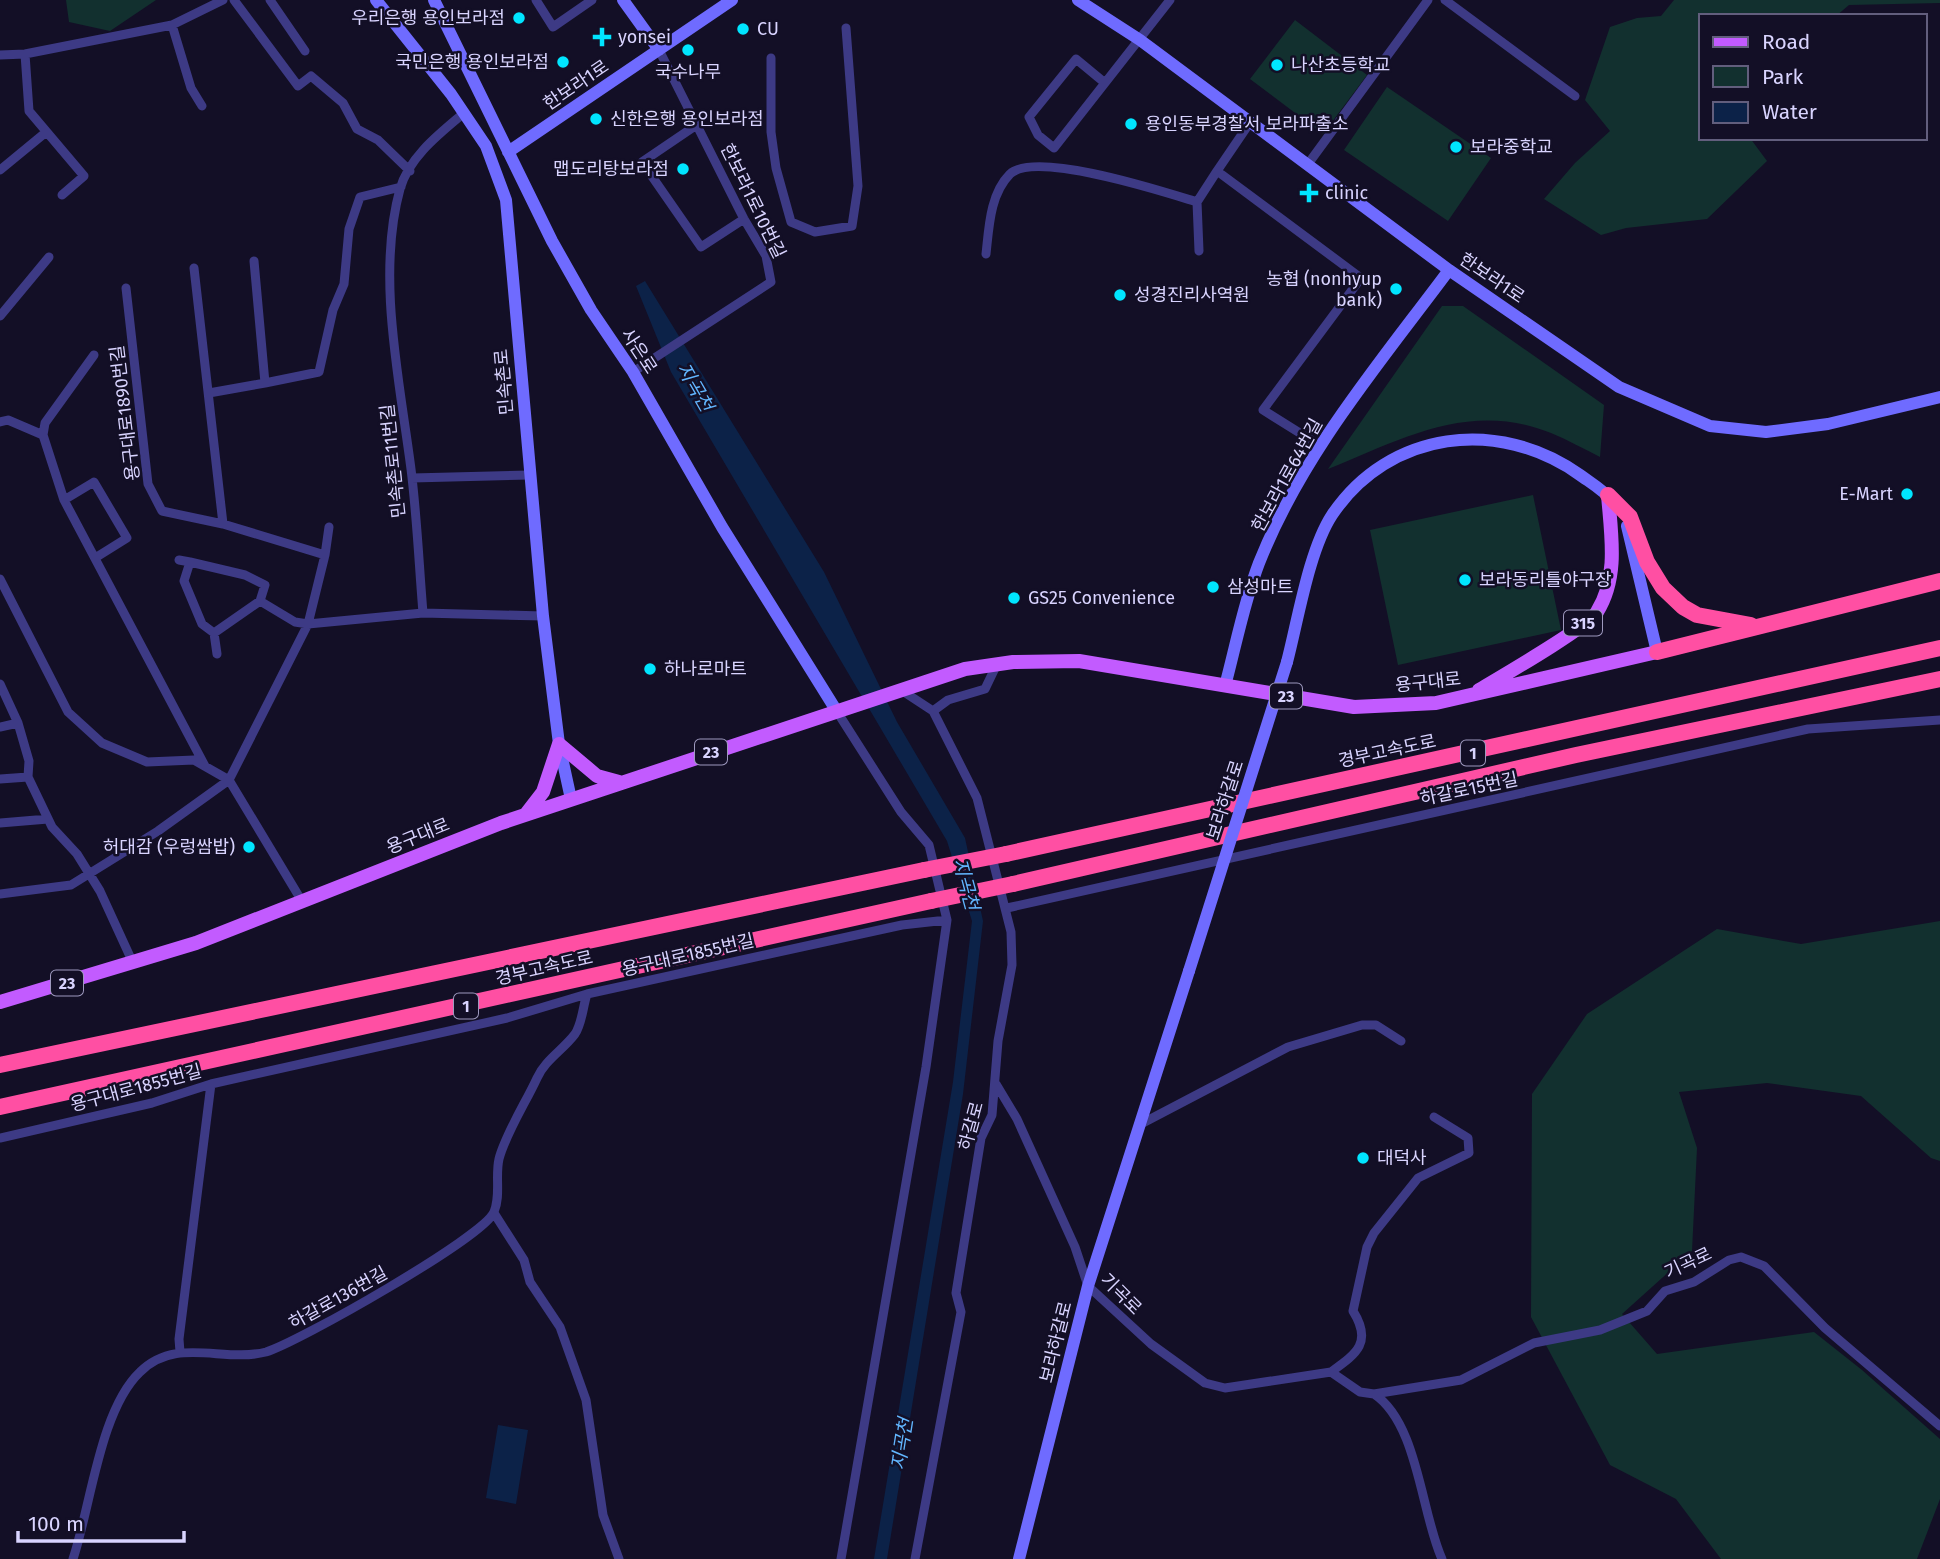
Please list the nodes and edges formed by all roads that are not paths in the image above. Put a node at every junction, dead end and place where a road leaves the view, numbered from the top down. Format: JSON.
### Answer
{"nodes":[{"id":1,"x":223,"y":0,"type":"edge"},
{"id":2,"x":234,"y":0,"type":"edge"},
{"id":3,"x":270,"y":0,"type":"edge"},
{"id":4,"x":376,"y":0,"type":"edge"},
{"id":5,"x":434,"y":0,"type":"edge"},
{"id":6,"x":537,"y":0,"type":"edge"},
{"id":7,"x":592,"y":0,"type":"edge"},
{"id":8,"x":623,"y":0,"type":"edge"},
{"id":9,"x":732,"y":0,"type":"edge"},
{"id":10,"x":1078,"y":0,"type":"edge"},
{"id":11,"x":1170,"y":0,"type":"edge"},
{"id":12,"x":1428,"y":0,"type":"edge"},
{"id":13,"x":1445,"y":0,"type":"edge"},
{"id":14,"x":172,"y":25,"type":"junction"},
{"id":15,"x":846,"y":28,"type":"dead end"},
{"id":16,"x":1140,"y":40,"type":"junction"},
{"id":17,"x":659,"y":50,"type":"junction"},
{"id":18,"x":305,"y":51,"type":"dead end"},
{"id":19,"x":25,"y":54,"type":"junction"},
{"id":20,"x":0,"y":55,"type":"edge"},
{"id":21,"x":771,"y":58,"type":"dead end"},
{"id":22,"x":1105,"y":83,"type":"junction"},
{"id":23,"x":1575,"y":96,"type":"dead end"},
{"id":24,"x":202,"y":106,"type":"dead end"},
{"id":25,"x":464,"y":113,"type":"junction"},
{"id":26,"x":1251,"y":121,"type":"junction"},
{"id":27,"x":698,"y":124,"type":"junction"},
{"id":28,"x":45,"y":133,"type":"junction"},
{"id":29,"x":508,"y":152,"type":"junction"},
{"id":30,"x":1308,"y":164,"type":"junction"},
{"id":31,"x":0,"y":170,"type":"edge"},
{"id":32,"x":410,"y":171,"type":"junction"},
{"id":33,"x":1217,"y":171,"type":"junction"},
{"id":34,"x":401,"y":187,"type":"junction"},
{"id":35,"x":62,"y":195,"type":"dead end"},
{"id":36,"x":1197,"y":202,"type":"junction"},
{"id":37,"x":744,"y":219,"type":"junction"},
{"id":38,"x":1199,"y":251,"type":"dead end"},
{"id":39,"x":985,"y":254,"type":"dead end"},
{"id":40,"x":49,"y":257,"type":"dead end"},
{"id":41,"x":254,"y":261,"type":"dead end"},
{"id":42,"x":194,"y":268,"type":"dead end"},
{"id":43,"x":1448,"y":270,"type":"junction"},
{"id":44,"x":126,"y":288,"type":"dead end"},
{"id":45,"x":0,"y":316,"type":"edge"},
{"id":46,"x":94,"y":355,"type":"dead end"},
{"id":47,"x":633,"y":372,"type":"junction"},
{"id":48,"x":265,"y":383,"type":"junction"},
{"id":49,"x":209,"y":393,"type":"junction"},
{"id":50,"x":1940,"y":397,"type":"edge"},
{"id":51,"x":0,"y":422,"type":"edge"},
{"id":52,"x":43,"y":435,"type":"junction"},
{"id":53,"x":1320,"y":445,"type":"junction"},
{"id":54,"x":529,"y":475,"type":"junction"},
{"id":55,"x":412,"y":478,"type":"junction"},
{"id":56,"x":1608,"y":495,"type":"junction"},
{"id":57,"x":64,"y":500,"type":"junction"},
{"id":58,"x":223,"y":524,"type":"junction"},
{"id":59,"x":329,"y":527,"type":"dead end"},
{"id":60,"x":325,"y":555,"type":"junction"},
{"id":61,"x":95,"y":558,"type":"junction"},
{"id":62,"x":179,"y":560,"type":"dead end"},
{"id":63,"x":190,"y":562,"type":"junction"},
{"id":64,"x":1940,"y":575,"type":"edge"},
{"id":65,"x":0,"y":579,"type":"edge"},
{"id":66,"x":1940,"y":581,"type":"edge"},
{"id":67,"x":1940,"y":592,"type":"edge"},
{"id":68,"x":1880,"y":598,"type":"junction"},
{"id":69,"x":260,"y":601,"type":"junction"},
{"id":70,"x":423,"y":613,"type":"junction"},
{"id":71,"x":543,"y":616,"type":"junction"},
{"id":72,"x":309,"y":624,"type":"junction"},
{"id":73,"x":1756,"y":626,"type":"junction"},
{"id":74,"x":214,"y":633,"type":"junction"},
{"id":75,"x":1940,"y":648,"type":"edge"},
{"id":76,"x":1657,"y":652,"type":"junction"},
{"id":77,"x":217,"y":654,"type":"dead end"},
{"id":78,"x":997,"y":664,"type":"junction"},
{"id":79,"x":1940,"y":678,"type":"edge"},
{"id":80,"x":0,"y":684,"type":"edge"},
{"id":81,"x":1225,"y":686,"type":"junction"},
{"id":82,"x":908,"y":688,"type":"junction"},
{"id":83,"x":1467,"y":697,"type":"junction"},
{"id":84,"x":844,"y":708,"type":"junction"},
{"id":85,"x":933,"y":711,"type":"junction"},
{"id":86,"x":1940,"y":720,"type":"edge"},
{"id":87,"x":18,"y":723,"type":"junction"},
{"id":88,"x":0,"y":727,"type":"edge"},
{"id":89,"x":559,"y":744,"type":"junction"},
{"id":90,"x":206,"y":767,"type":"junction"},
{"id":91,"x":27,"y":777,"type":"junction"},
{"id":92,"x":0,"y":779,"type":"edge"},
{"id":93,"x":229,"y":780,"type":"junction"},
{"id":94,"x":619,"y":782,"type":"junction"},
{"id":95,"x":571,"y":799,"type":"junction"},
{"id":96,"x":526,"y":814,"type":"junction"},
{"id":97,"x":48,"y":818,"type":"junction"},
{"id":98,"x":0,"y":823,"type":"edge"},
{"id":99,"x":91,"y":875,"type":"junction"},
{"id":100,"x":0,"y":894,"type":"edge"},
{"id":101,"x":303,"y":903,"type":"junction"},
{"id":102,"x":1007,"y":908,"type":"junction"},
{"id":103,"x":947,"y":920,"type":"junction"},
{"id":104,"x":133,"y":963,"type":"junction"},
{"id":105,"x":587,"y":994,"type":"junction"},
{"id":106,"x":0,"y":1002,"type":"edge"},
{"id":107,"x":1401,"y":1041,"type":"dead end"},
{"id":108,"x":0,"y":1065,"type":"edge"},
{"id":109,"x":211,"y":1084,"type":"junction"},
{"id":110,"x":996,"y":1084,"type":"junction"},
{"id":111,"x":0,"y":1107,"type":"edge"},
{"id":112,"x":1434,"y":1117,"type":"dead end"},
{"id":113,"x":1139,"y":1125,"type":"junction"},
{"id":114,"x":0,"y":1138,"type":"edge"},
{"id":115,"x":494,"y":1213,"type":"junction"},
{"id":116,"x":1088,"y":1286,"type":"junction"},
{"id":117,"x":180,"y":1352,"type":"junction"},
{"id":118,"x":1331,"y":1372,"type":"junction"},
{"id":119,"x":1374,"y":1394,"type":"junction"},
{"id":120,"x":1940,"y":1426,"type":"edge"},
{"id":121,"x":73,"y":1559,"type":"edge"},
{"id":122,"x":619,"y":1559,"type":"edge"},
{"id":123,"x":841,"y":1559,"type":"edge"},
{"id":124,"x":915,"y":1559,"type":"edge"},
{"id":125,"x":1019,"y":1559,"type":"edge"},
{"id":126,"x":1442,"y":1559,"type":"edge"}],
"edges":[{"from":1,"to":14,"type":"street"},
{"from":2,"to":32,"type":"street"},
{"from":3,"to":18,"type":"street"},
{"from":4,"to":25,"type":"street","name":"민속촌로"},
{"from":5,"to":29,"type":"street","name":"사은로"},
{"from":6,"to":7,"type":"street"},
{"from":8,"to":17,"type":"street"},
{"from":9,"to":17,"type":"street","name":"한보라1로"},
{"from":10,"to":16,"type":"street","name":"한보라1로"},
{"from":11,"to":16,"type":"street"},
{"from":12,"to":30,"type":"street"},
{"from":13,"to":23,"type":"street"},
{"from":14,"to":19,"type":"street"},
{"from":14,"to":24,"type":"street"},
{"from":15,"to":21,"type":"street"},
{"from":16,"to":22,"type":"street"},
{"from":16,"to":26,"type":"street","name":"한보라1로"},
{"from":17,"to":27,"type":"street","name":"한보라1로10번길"},
{"from":17,"to":29,"type":"street","name":"한보라1로"},
{"from":19,"to":20,"type":"street"},
{"from":19,"to":28,"type":"street"},
{"from":22,"to":22,"type":"street"},
{"from":25,"to":32,"type":"street","name":"민속촌로11번길"},
{"from":25,"to":54,"type":"street","name":"민속촌로"},
{"from":26,"to":30,"type":"street","name":"한보라1로"},
{"from":26,"to":33,"type":"street"},
{"from":27,"to":37,"type":"street","name":"한보라1로10번길"},
{"from":27,"to":37,"type":"street"},
{"from":28,"to":31,"type":"street"},
{"from":28,"to":35,"type":"street"},
{"from":29,"to":47,"type":"street","name":"사은로"},
{"from":30,"to":43,"type":"street","name":"한보라1로"},
{"from":32,"to":34,"type":"street","name":"민속촌로11번길"},
{"from":33,"to":36,"type":"street"},
{"from":33,"to":53,"type":"street"},
{"from":34,"to":48,"type":"street"},
{"from":34,"to":55,"type":"street","name":"민속촌로11번길"},
{"from":36,"to":38,"type":"street"},
{"from":36,"to":39,"type":"street"},
{"from":37,"to":47,"type":"street","name":"한보라1로10번길"},
{"from":40,"to":45,"type":"street"},
{"from":41,"to":48,"type":"street"},
{"from":42,"to":49,"type":"street"},
{"from":43,"to":50,"type":"street","name":"한보라1로"},
{"from":43,"to":53,"type":"street","name":"한보라1로64번길"},
{"from":44,"to":58,"type":"street","name":"용구대로1890번길"},
{"from":46,"to":52,"type":"street","name":"용구대로1890번길"},
{"from":47,"to":84,"type":"street","name":"사은로"},
{"from":48,"to":49,"type":"street"},
{"from":49,"to":58,"type":"street"},
{"from":51,"to":52,"type":"street"},
{"from":52,"to":57,"type":"street"},
{"from":53,"to":81,"type":"street","name":"한보라1로64번길"},
{"from":54,"to":55,"type":"street"},
{"from":54,"to":71,"type":"street","name":"민속촌로"},
{"from":55,"to":70,"type":"street","name":"민속촌로11번길"},
{"from":56,"to":73,"type":"highway"},
{"from":56,"to":76,"type":"street","name":"보라하갈로"},
{"from":56,"to":83,"type":"main road","number":"315"},
{"from":56,"to":113,"type":"street","name":"보라하갈로","bridge":true},
{"from":57,"to":61,"type":"street"},
{"from":57,"to":61,"type":"street","name":"용구대로1890번길"},
{"from":58,"to":60,"type":"street","name":"용구대로1890번길"},
{"from":59,"to":60,"type":"street"},
{"from":60,"to":72,"type":"street"},
{"from":61,"to":90,"type":"street"},
{"from":62,"to":63,"type":"street"},
{"from":63,"to":69,"type":"street"},
{"from":63,"to":74,"type":"street"},
{"from":64,"to":68,"type":"highway"},
{"from":65,"to":90,"type":"street"},
{"from":66,"to":68,"type":"highway","name":"용구대로","number":"23"},
{"from":67,"to":68,"type":"highway"},
{"from":68,"to":73,"type":"highway","name":"용구대로","number":"23"},
{"from":69,"to":72,"type":"street"},
{"from":69,"to":74,"type":"street"},
{"from":70,"to":71,"type":"street"},
{"from":70,"to":72,"type":"street"},
{"from":71,"to":89,"type":"street","name":"민속촌로"},
{"from":72,"to":93,"type":"street"},
{"from":73,"to":76,"type":"highway","name":"용구대로","number":"23"},
{"from":74,"to":77,"type":"street"},
{"from":75,"to":108,"type":"highway","name":"경부고속도로","number":"1","bridge":true},
{"from":76,"to":83,"type":"main road","name":"용구대로","number":"23"},
{"from":78,"to":81,"type":"main road","name":"용구대로","number":"23"},
{"from":78,"to":82,"type":"main road","name":"용구대로","number":"23"},
{"from":78,"to":85,"type":"street"},
{"from":79,"to":111,"type":"highway","name":"경부고속도로","number":"1","bridge":true},
{"from":80,"to":87,"type":"street"},
{"from":81,"to":83,"type":"main road","name":"용구대로","number":"23"},
{"from":82,"to":84,"type":"main road","number":"23"},
{"from":82,"to":85,"type":"street"},
{"from":84,"to":94,"type":"main road","name":"용구대로","number":"23"},
{"from":84,"to":103,"type":"street"},
{"from":85,"to":102,"type":"street","name":"하갈로"},
{"from":86,"to":102,"type":"street","name":"하갈로15번길"},
{"from":87,"to":88,"type":"street"},
{"from":87,"to":91,"type":"street"},
{"from":89,"to":94,"type":"main road"},
{"from":89,"to":95,"type":"street","name":"민속촌로"},
{"from":89,"to":96,"type":"main road"},
{"from":90,"to":93,"type":"street"},
{"from":91,"to":92,"type":"street"},
{"from":91,"to":97,"type":"street"},
{"from":93,"to":99,"type":"street"},
{"from":93,"to":101,"type":"street"},
{"from":94,"to":95,"type":"main road","name":"용구대로","number":"23"},
{"from":95,"to":96,"type":"main road","name":"용구대로","number":"23"},
{"from":96,"to":101,"type":"main road","name":"용구대로","number":"23"},
{"from":97,"to":98,"type":"street"},
{"from":97,"to":99,"type":"street"},
{"from":99,"to":100,"type":"street"},
{"from":99,"to":104,"type":"street"},
{"from":101,"to":104,"type":"main road","name":"용구대로","number":"23"},
{"from":102,"to":110,"type":"street","name":"하갈로"},
{"from":103,"to":105,"type":"street","name":"용구대로1855번길"},
{"from":103,"to":123,"type":"street"},
{"from":104,"to":106,"type":"main road","name":"용구대로","number":"23"},
{"from":105,"to":109,"type":"street","name":"용구대로1855번길"},
{"from":105,"to":115,"type":"street"},
{"from":107,"to":113,"type":"street"},
{"from":109,"to":114,"type":"street","name":"용구대로1855번길"},
{"from":109,"to":117,"type":"street"},
{"from":110,"to":116,"type":"street","name":"기곡로"},
{"from":110,"to":124,"type":"street","name":"하갈로"},
{"from":112,"to":118,"type":"street","name":"기곡로"},
{"from":113,"to":116,"type":"street","name":"보라하갈로"},
{"from":115,"to":117,"type":"street","name":"하갈로136번길"},
{"from":115,"to":122,"type":"street"},
{"from":116,"to":118,"type":"street","name":"기곡로"},
{"from":116,"to":125,"type":"street","name":"보라하갈로"},
{"from":117,"to":121,"type":"street","name":"하갈로136번길"},
{"from":118,"to":119,"type":"street"},
{"from":119,"to":120,"type":"street","name":"기곡로"},
{"from":119,"to":126,"type":"street"}]}
